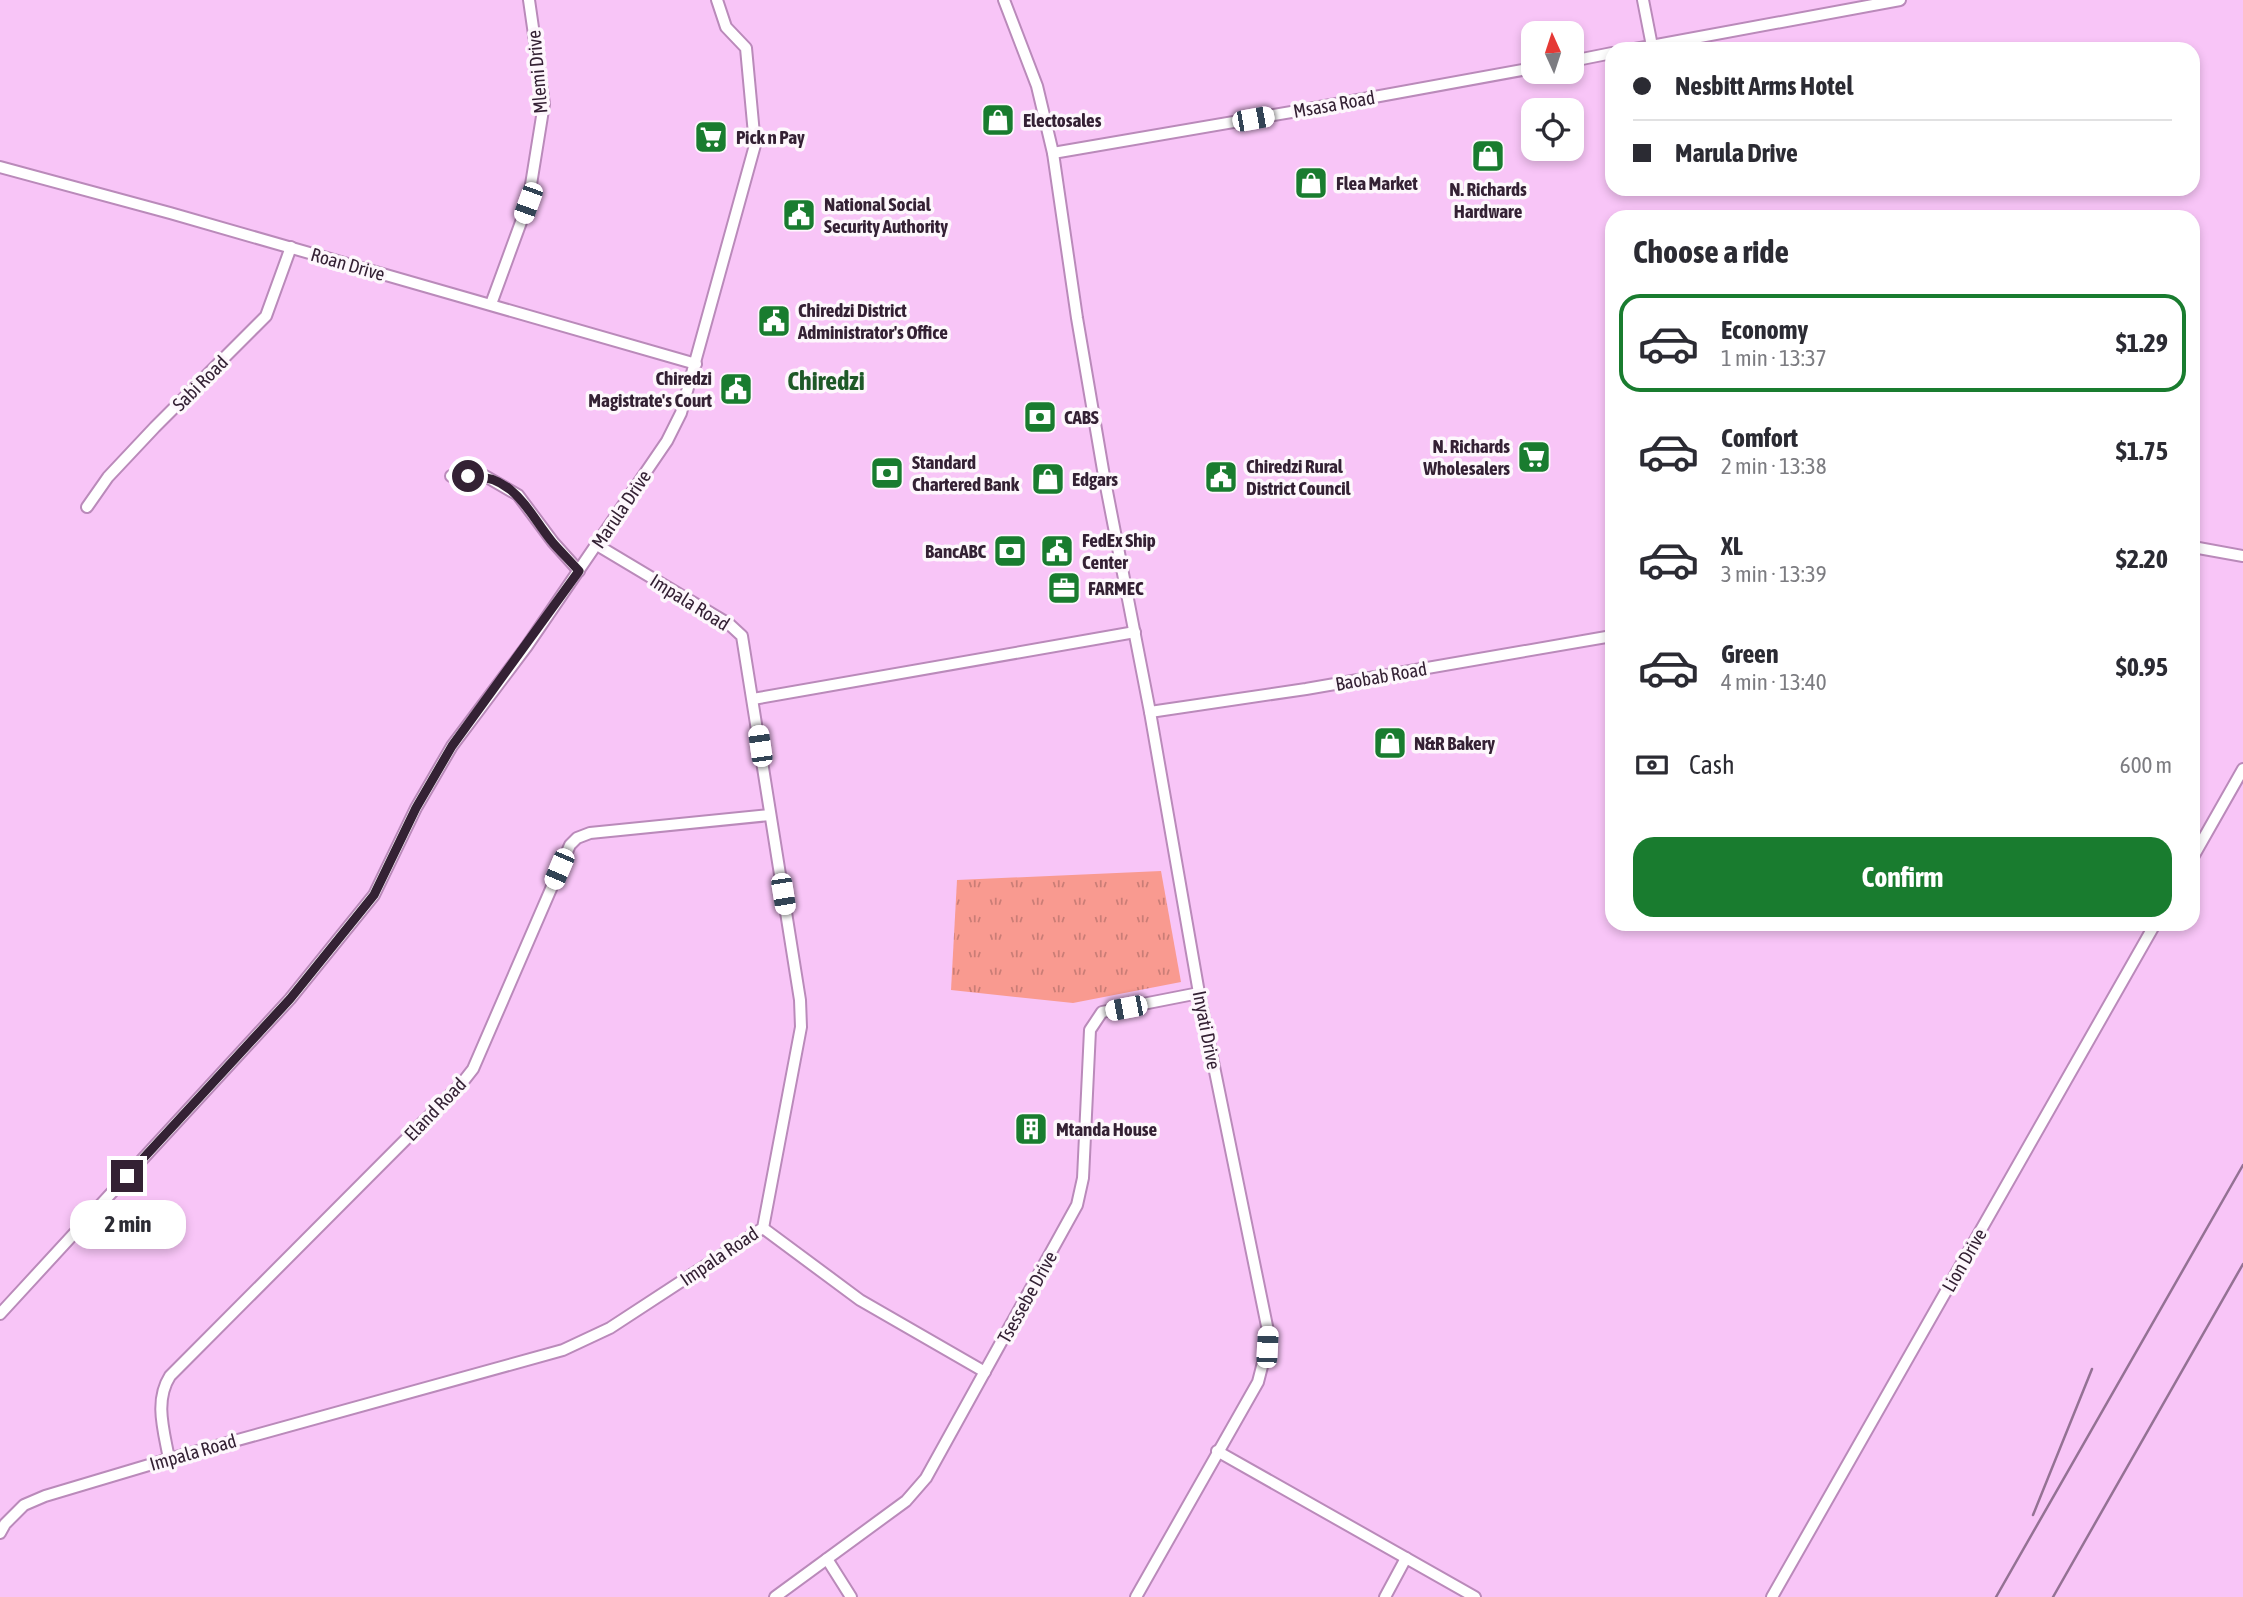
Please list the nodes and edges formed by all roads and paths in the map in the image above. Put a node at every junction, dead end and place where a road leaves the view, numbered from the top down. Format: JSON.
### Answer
{"nodes":[{"id":1,"x":529,"y":0,"type":"edge"},
{"id":2,"x":718,"y":0,"type":"edge"},
{"id":3,"x":1004,"y":0,"type":"edge"},
{"id":4,"x":1643,"y":0,"type":"edge"},
{"id":5,"x":1900,"y":0,"type":"edge"},
{"id":6,"x":1651,"y":42,"type":"edge"},
{"id":7,"x":1674,"y":42,"type":"edge"},
{"id":8,"x":1605,"y":54,"type":"edge"},
{"id":9,"x":1584,"y":59,"type":"edge"},
{"id":10,"x":1521,"y":70,"type":"edge"},
{"id":11,"x":1053,"y":153,"type":"junction"},
{"id":12,"x":0,"y":167,"type":"edge"},
{"id":13,"x":290,"y":247,"type":"junction"},
{"id":14,"x":491,"y":304,"type":"junction"},
{"id":15,"x":696,"y":364,"type":"junction"},
{"id":16,"x":450,"y":476,"type":"dead end"},
{"id":17,"x":88,"y":507,"type":"dead end"},
{"id":18,"x":597,"y":545,"type":"junction"},
{"id":19,"x":2200,"y":548,"type":"edge"},
{"id":20,"x":2243,"y":556,"type":"edge"},
{"id":21,"x":579,"y":571,"type":"junction"},
{"id":22,"x":1135,"y":632,"type":"junction"},
{"id":23,"x":1605,"y":637,"type":"edge"},
{"id":24,"x":753,"y":699,"type":"junction"},
{"id":25,"x":1150,"y":712,"type":"junction"},
{"id":26,"x":2243,"y":769,"type":"edge"},
{"id":27,"x":770,"y":815,"type":"junction"},
{"id":28,"x":2200,"y":845,"type":"edge"},
{"id":29,"x":2151,"y":931,"type":"edge"},
{"id":30,"x":1199,"y":993,"type":"junction"},
{"id":31,"x":763,"y":1228,"type":"junction"},
{"id":32,"x":0,"y":1314,"type":"edge"},
{"id":33,"x":985,"y":1372,"type":"junction"},
{"id":34,"x":1217,"y":1451,"type":"junction"},
{"id":35,"x":169,"y":1459,"type":"junction"},
{"id":36,"x":0,"y":1533,"type":"edge"},
{"id":37,"x":1406,"y":1558,"type":"junction"},
{"id":38,"x":827,"y":1559,"type":"junction"},
{"id":39,"x":775,"y":1597,"type":"edge"},
{"id":40,"x":851,"y":1597,"type":"edge"},
{"id":41,"x":1136,"y":1597,"type":"edge"},
{"id":42,"x":1385,"y":1597,"type":"edge"},
{"id":43,"x":1475,"y":1597,"type":"edge"},
{"id":44,"x":1772,"y":1597,"type":"edge"}],
"edges":[{"from":1,"to":14,"type":"street","name":"Mlemi Drive"},
{"from":2,"to":15,"type":"street","name":"Marula Drive"},
{"from":3,"to":11,"type":"street","name":"Inyati Drive"},
{"from":4,"to":6,"type":"street"},
{"from":5,"to":7,"type":"street"},
{"from":8,"to":9,"type":"street"},
{"from":10,"to":11,"type":"street","name":"Msasa Road"},
{"from":11,"to":22,"type":"street","name":"Inyati Drive"},
{"from":12,"to":13,"type":"street","name":"Roan Drive"},
{"from":13,"to":14,"type":"street","name":"Roan Drive"},
{"from":13,"to":17,"type":"street","name":"Sabi Road"},
{"from":14,"to":15,"type":"street","name":"Roan Drive"},
{"from":15,"to":18,"type":"street","name":"Marula Drive"},
{"from":16,"to":21,"type":"street"},
{"from":18,"to":21,"type":"street","name":"Marula Drive"},
{"from":18,"to":24,"type":"street","name":"Impala Road"},
{"from":19,"to":20,"type":"street"},
{"from":21,"to":32,"type":"street","name":"Marula Drive"},
{"from":22,"to":24,"type":"street"},
{"from":22,"to":25,"type":"street","name":"Inyati Drive"},
{"from":23,"to":25,"type":"street","name":"Baobab Road"},
{"from":24,"to":27,"type":"street","name":"Impala Road"},
{"from":25,"to":30,"type":"street","name":"Inyati Drive"},
{"from":26,"to":28,"type":"street"},
{"from":27,"to":31,"type":"street","name":"Impala Road"},
{"from":27,"to":35,"type":"street","name":"Eland Road"},
{"from":29,"to":44,"type":"street","name":"Lion Drive"},
{"from":30,"to":33,"type":"street","name":"Tsessebe Drive"},
{"from":30,"to":34,"type":"street","name":"Inyati Drive"},
{"from":31,"to":33,"type":"street"},
{"from":31,"to":35,"type":"street","name":"Impala Road"},
{"from":33,"to":38,"type":"street","name":"Tsessebe Drive"},
{"from":34,"to":37,"type":"street"},
{"from":34,"to":41,"type":"street","name":"Inyati Drive"},
{"from":35,"to":36,"type":"street","name":"Impala Road"},
{"from":37,"to":42,"type":"street"},
{"from":37,"to":43,"type":"street"},
{"from":38,"to":39,"type":"street","name":"Tsessebe Drive"},
{"from":38,"to":40,"type":"street"}]}
